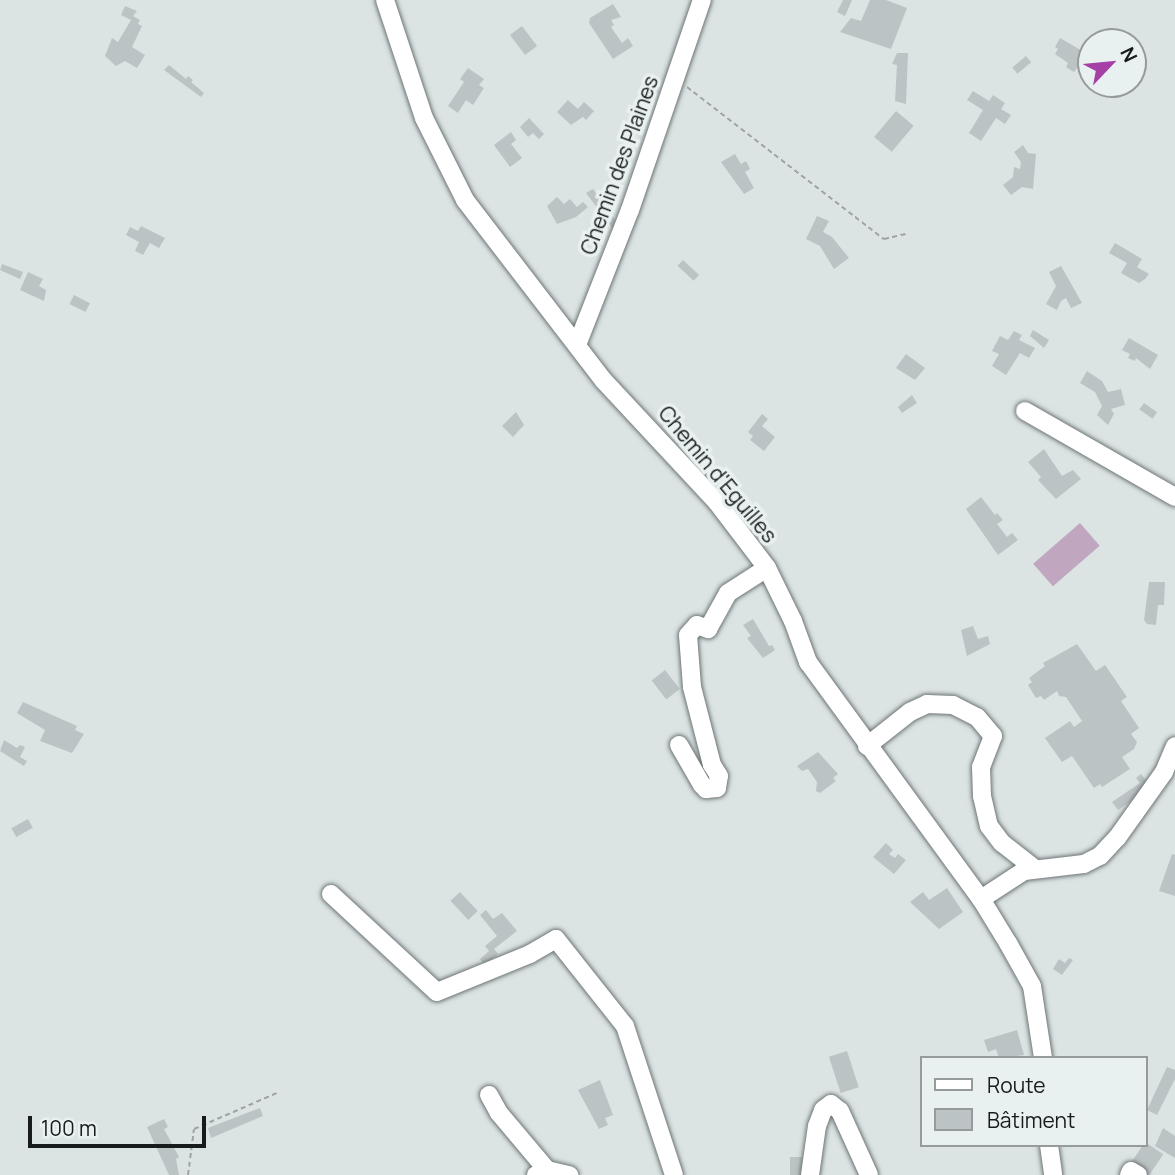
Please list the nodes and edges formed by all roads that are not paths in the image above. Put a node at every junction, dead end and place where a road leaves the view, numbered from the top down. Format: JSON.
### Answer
{"nodes":[{"id":1,"x":385,"y":0,"type":"edge"},
{"id":2,"x":702,"y":0,"type":"edge"},
{"id":3,"x":577,"y":345,"type":"junction"},
{"id":4,"x":1025,"y":411,"type":"dead end"},
{"id":5,"x":1175,"y":497,"type":"edge"},
{"id":6,"x":767,"y":568,"type":"junction"},
{"id":7,"x":679,"y":745,"type":"dead end"},
{"id":8,"x":867,"y":746,"type":"junction"},
{"id":9,"x":1175,"y":746,"type":"edge"},
{"id":10,"x":1034,"y":868,"type":"junction"},
{"id":11,"x":331,"y":894,"type":"dead end"},
{"id":12,"x":981,"y":899,"type":"junction"},
{"id":13,"x":1043,"y":1056,"type":"edge"},
{"id":14,"x":489,"y":1095,"type":"dead end"},
{"id":15,"x":1049,"y":1147,"type":"edge"},
{"id":16,"x":542,"y":1172,"type":"edge"},
{"id":17,"x":569,"y":1175,"type":"edge"},
{"id":18,"x":674,"y":1175,"type":"edge"},
{"id":19,"x":810,"y":1175,"type":"edge"},
{"id":20,"x":869,"y":1175,"type":"edge"},
{"id":21,"x":1053,"y":1175,"type":"edge"},
{"id":22,"x":1129,"y":1175,"type":"edge"},
{"id":23,"x":1138,"y":1175,"type":"edge"}],
"edges":[{"from":1,"to":3,"type":"street","name":"Chemin d'Eguilles"},
{"from":2,"to":3,"type":"street","name":"Chemin des Plaines"},
{"from":3,"to":6,"type":"street","name":"Chemin d'Eguilles"},
{"from":4,"to":5,"type":"street"},
{"from":6,"to":7,"type":"street"},
{"from":6,"to":8,"type":"street","name":"Chemin d'Eguilles"},
{"from":8,"to":10,"type":"street"},
{"from":8,"to":12,"type":"street","name":"Chemin d'Eguilles"},
{"from":9,"to":10,"type":"street"},
{"from":10,"to":12,"type":"street"},
{"from":11,"to":18,"type":"street"},
{"from":12,"to":13,"type":"street","name":"Chemin d'Eguilles"},
{"from":14,"to":16,"type":"street"},
{"from":15,"to":21,"type":"street"},
{"from":16,"to":17,"type":"street"},
{"from":19,"to":20,"type":"street"},
{"from":22,"to":23,"type":"street"}]}
